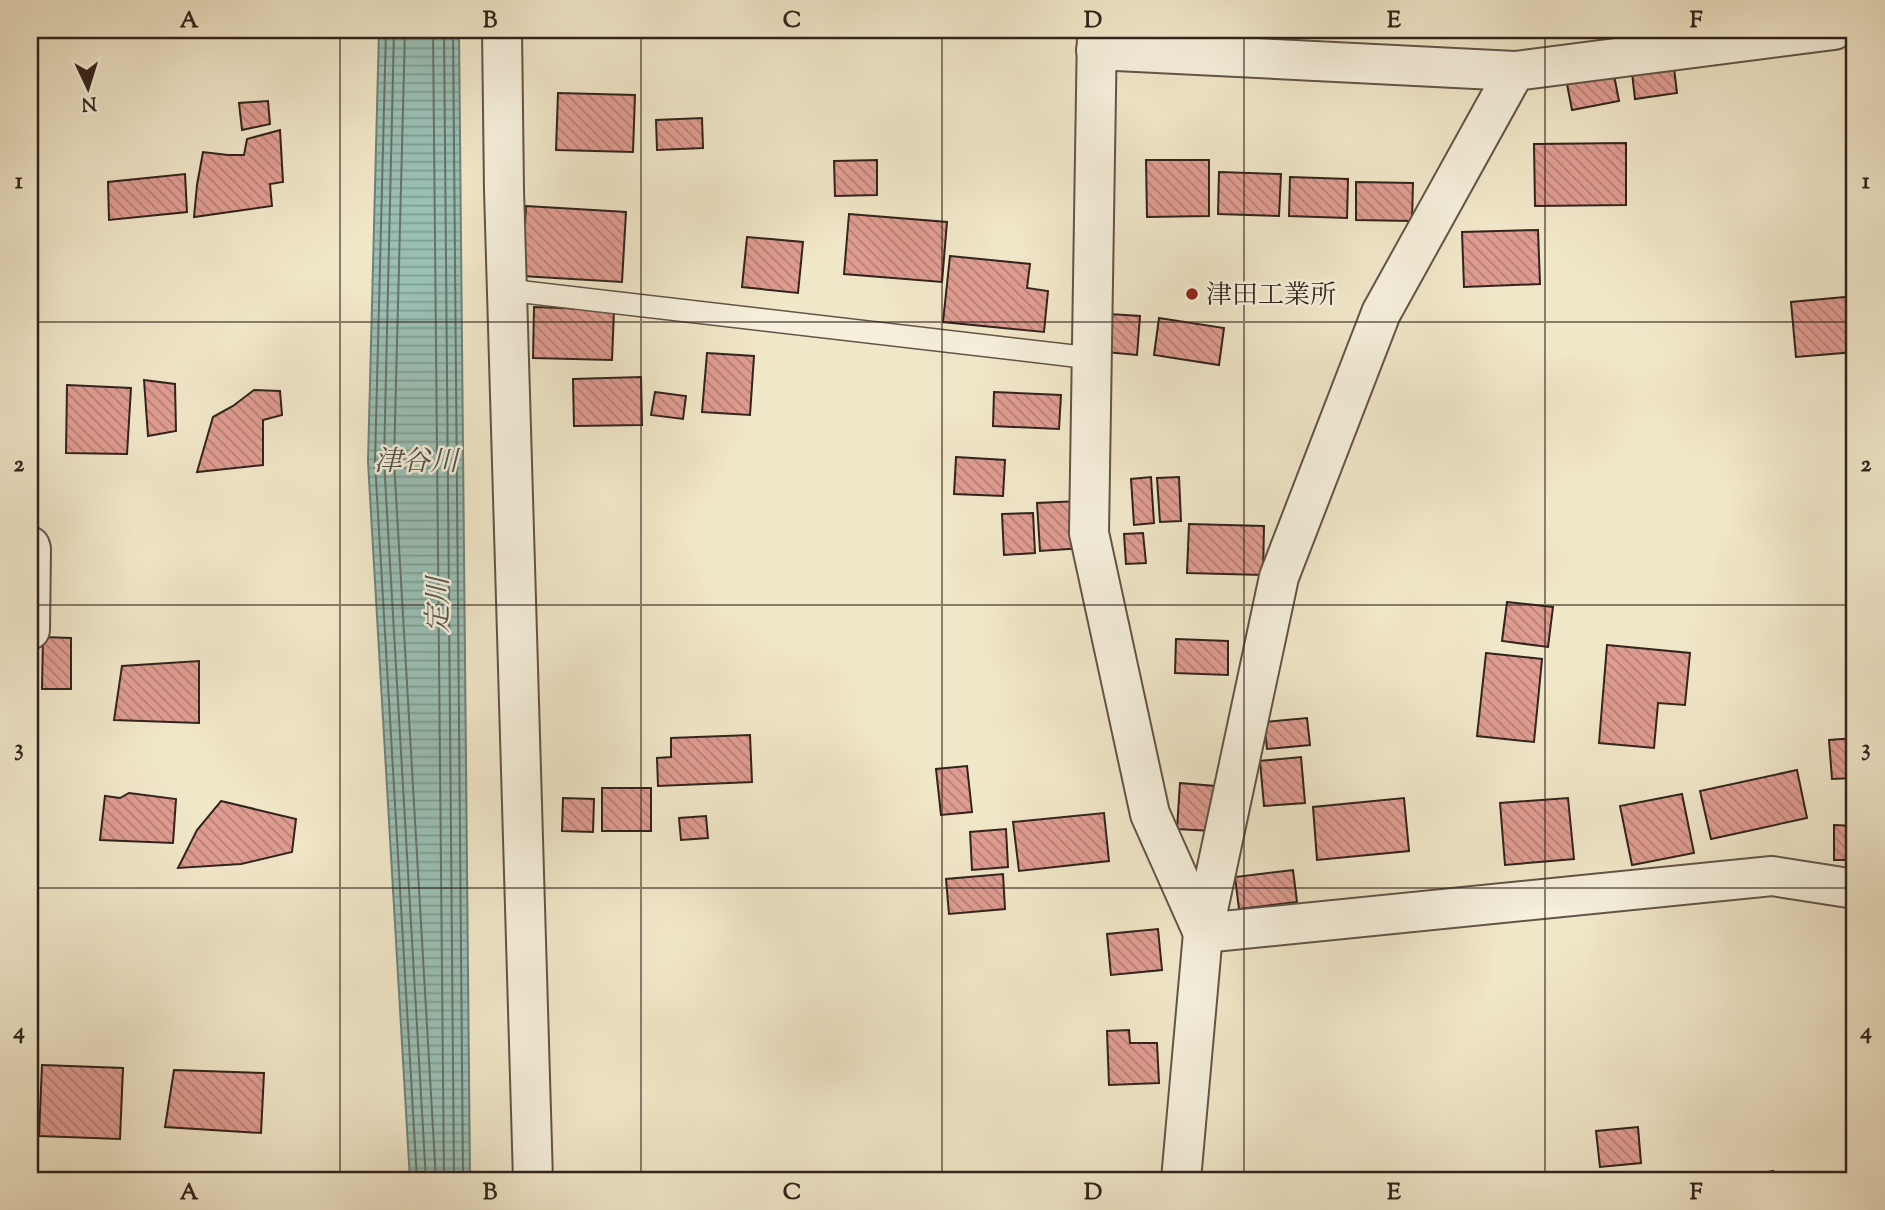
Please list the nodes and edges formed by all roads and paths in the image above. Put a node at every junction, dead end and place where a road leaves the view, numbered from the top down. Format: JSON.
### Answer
{"nodes":[{"id":1,"x":502,"y":30,"type":"edge"},
{"id":2,"x":1834,"y":30,"type":"edge"},
{"id":3,"x":1097,"y":40,"type":"edge"},
{"id":4,"x":1515,"y":71,"type":"junction"},
{"id":5,"x":507,"y":290,"type":"junction"},
{"id":6,"x":1091,"y":358,"type":"junction"},
{"id":7,"x":30,"y":546,"type":"edge"},
{"id":8,"x":30,"y":630,"type":"edge"},
{"id":9,"x":1855,"y":889,"type":"edge"},
{"id":10,"x":1203,"y":933,"type":"junction"},
{"id":11,"x":533,"y":1180,"type":"edge"},
{"id":12,"x":1181,"y":1180,"type":"edge"}],
"edges":[{"from":1,"to":5,"type":"street"},
{"from":2,"to":4,"type":"street"},
{"from":3,"to":4,"type":"street"},
{"from":3,"to":6,"type":"street"},
{"from":4,"to":10,"type":"street"},
{"from":5,"to":6,"type":"lane"},
{"from":5,"to":11,"type":"street"},
{"from":6,"to":10,"type":"street"},
{"from":7,"to":8,"type":"street"},
{"from":9,"to":10,"type":"street"},
{"from":10,"to":12,"type":"street"}]}
